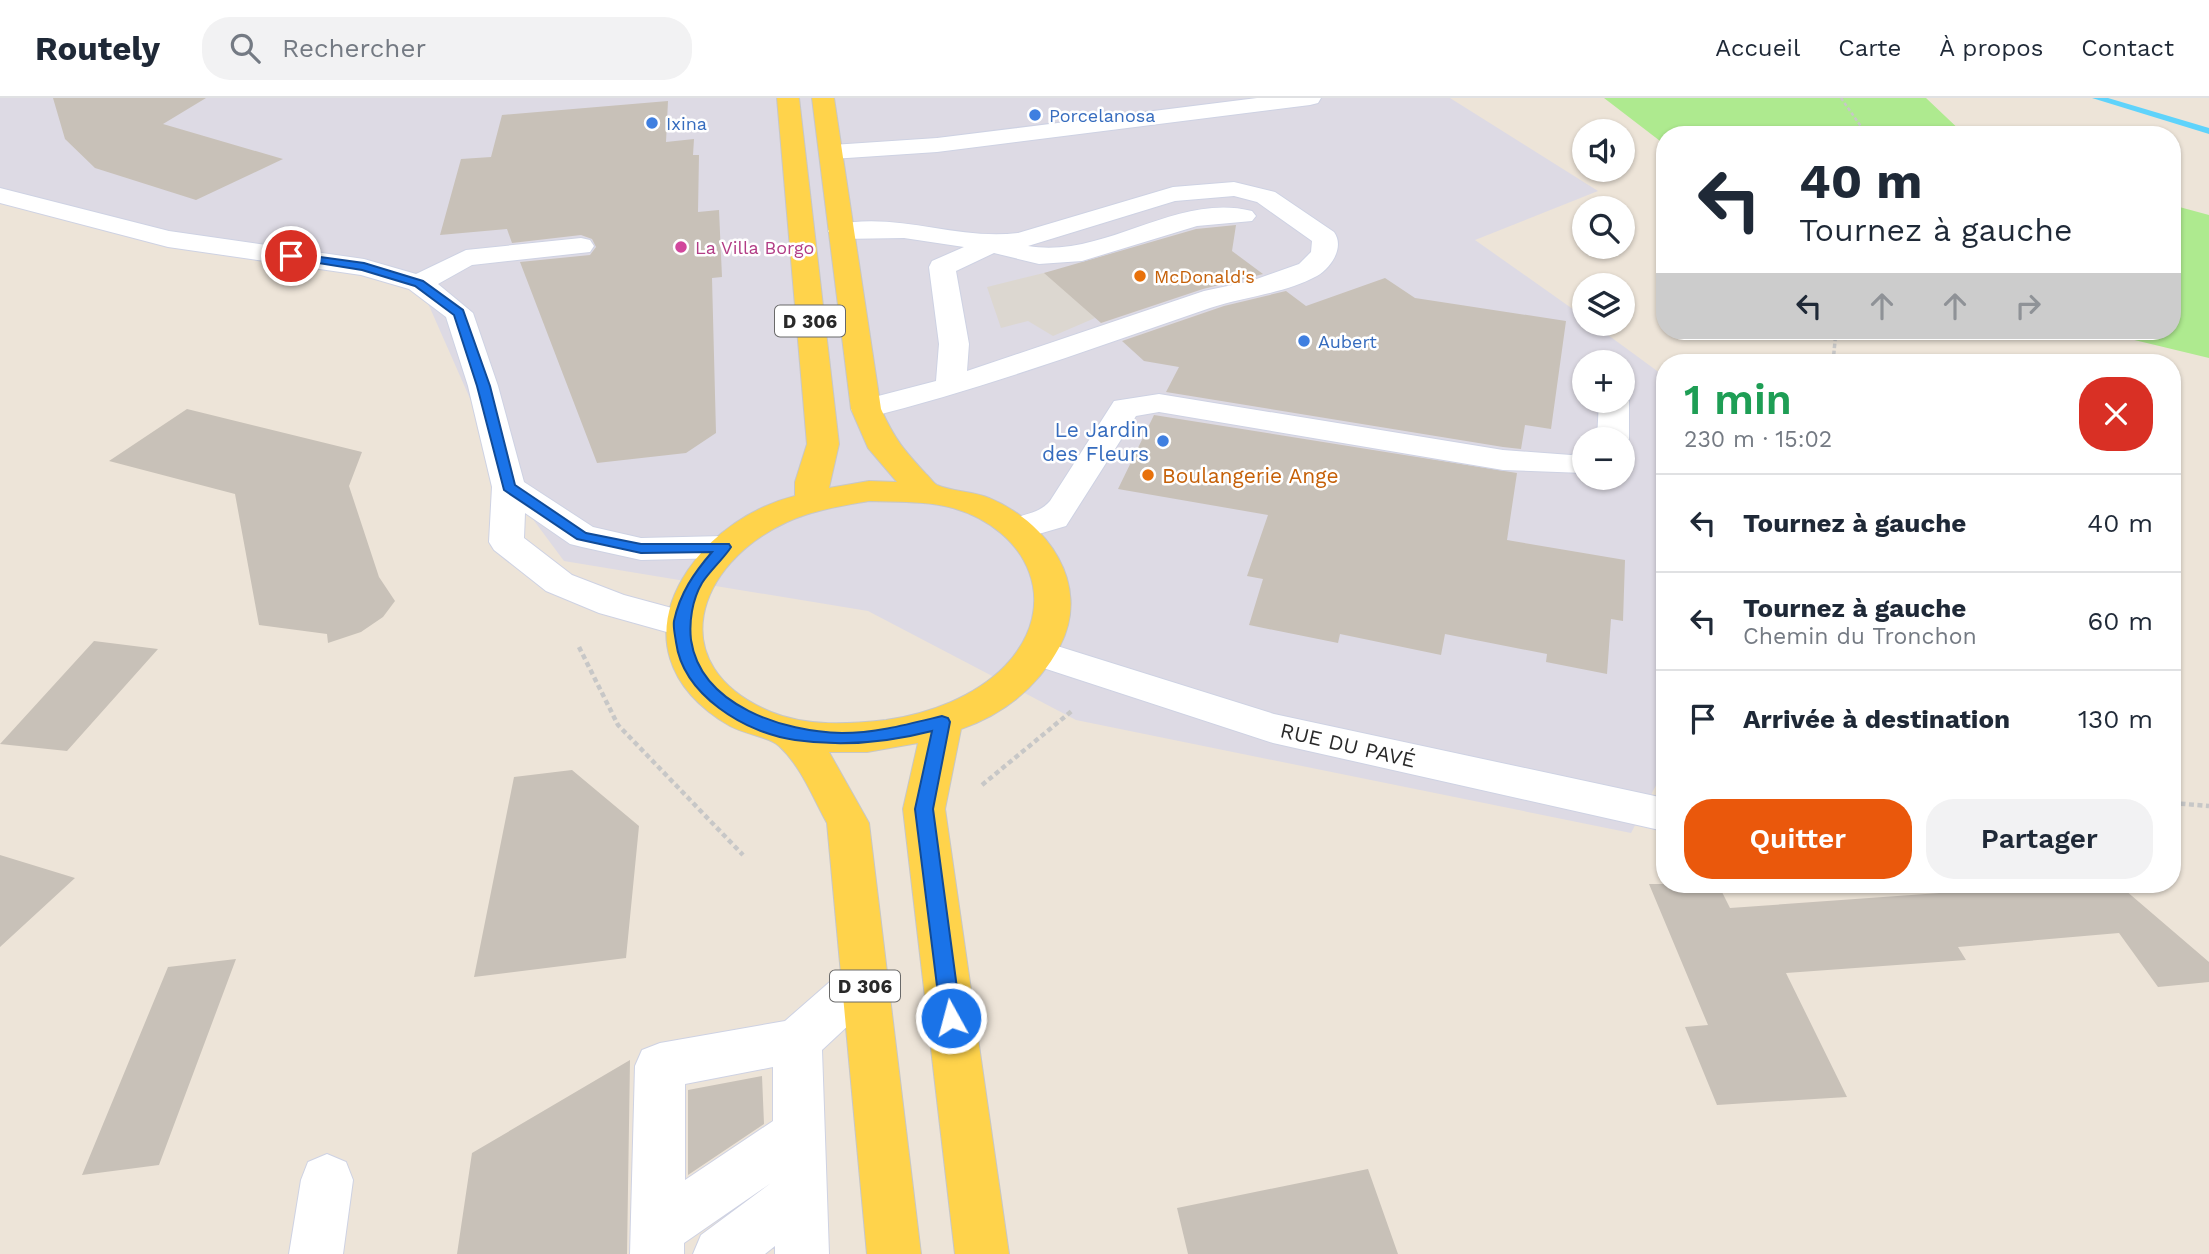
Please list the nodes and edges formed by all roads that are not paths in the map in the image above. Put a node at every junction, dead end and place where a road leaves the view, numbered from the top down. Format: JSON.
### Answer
{"nodes":[{"id":1,"x":788,"y":98,"type":"edge"},
{"id":2,"x":823,"y":98,"type":"edge"},
{"id":3,"x":1310,"y":98,"type":"edge"},
{"id":4,"x":832,"y":152,"type":"junction"},
{"id":5,"x":0,"y":195,"type":"edge"},
{"id":6,"x":841,"y":232,"type":"junction"},
{"id":7,"x":993,"y":244,"type":"junction"},
{"id":8,"x":581,"y":246,"type":"dead end"},
{"id":9,"x":419,"y":283,"type":"junction"},
{"id":10,"x":951,"y":386,"type":"junction"},
{"id":11,"x":866,"y":409,"type":"junction"},
{"id":12,"x":1572,"y":465,"type":"edge"},
{"id":13,"x":509,"y":487,"type":"junction"},
{"id":14,"x":924,"y":492,"type":"junction"},
{"id":15,"x":812,"y":501,"type":"junction"},
{"id":16,"x":1018,"y":529,"type":"junction"},
{"id":17,"x":724,"y":547,"type":"junction"},
{"id":18,"x":681,"y":623,"type":"junction"},
{"id":19,"x":1038,"y":653,"type":"junction"},
{"id":20,"x":942,"y":722,"type":"junction"},
{"id":21,"x":792,"y":734,"type":"junction"},
{"id":22,"x":1656,"y":813,"type":"edge"},
{"id":23,"x":865,"y":980,"type":"junction"},
{"id":24,"x":797,"y":1041,"type":"junction"},
{"id":25,"x":800,"y":1133,"type":"junction"},
{"id":26,"x":327,"y":1180,"type":"dead end"},
{"id":27,"x":801,"y":1193,"type":"junction"},
{"id":28,"x":657,"y":1241,"type":"edge"},
{"id":29,"x":316,"y":1254,"type":"edge"},
{"id":30,"x":720,"y":1254,"type":"edge"},
{"id":31,"x":803,"y":1254,"type":"edge"},
{"id":32,"x":894,"y":1254,"type":"edge"},
{"id":33,"x":982,"y":1254,"type":"edge"}],
"edges":[{"from":1,"to":15,"type":"main road","number":"D 306"},
{"from":2,"to":4,"type":"main road","number":"D 306"},
{"from":3,"to":4,"type":"street"},
{"from":4,"to":6,"type":"main road","number":"D 306"},
{"from":5,"to":9,"type":"street"},
{"from":6,"to":7,"type":"street"},
{"from":6,"to":11,"type":"main road","number":"D 306"},
{"from":7,"to":10,"type":"street"},
{"from":7,"to":10,"type":"street"},
{"from":8,"to":9,"type":"street"},
{"from":9,"to":13,"type":"street"},
{"from":10,"to":11,"type":"street"},
{"from":11,"to":14,"type":"main road","number":"D 306"},
{"from":12,"to":16,"type":"street"},
{"from":13,"to":17,"type":"street"},
{"from":13,"to":18,"type":"street"},
{"from":14,"to":15,"type":"main road"},
{"from":14,"to":16,"type":"main road"},
{"from":15,"to":17,"type":"main road"},
{"from":16,"to":19,"type":"main road"},
{"from":17,"to":18,"type":"main road"},
{"from":18,"to":21,"type":"main road"},
{"from":19,"to":20,"type":"main road"},
{"from":19,"to":22,"type":"street","name":"RUE DU PAVÉ"},
{"from":20,"to":21,"type":"main road"},
{"from":20,"to":33,"type":"main road"},
{"from":21,"to":23,"type":"main road","number":"D 306"},
{"from":23,"to":24,"type":"street"},
{"from":23,"to":32,"type":"main road","number":"D 306"},
{"from":24,"to":25,"type":"street"},
{"from":24,"to":28,"type":"street"},
{"from":25,"to":27,"type":"street"},
{"from":25,"to":28,"type":"street"},
{"from":26,"to":29,"type":"street"},
{"from":27,"to":30,"type":"street"},
{"from":27,"to":31,"type":"street"}]}
